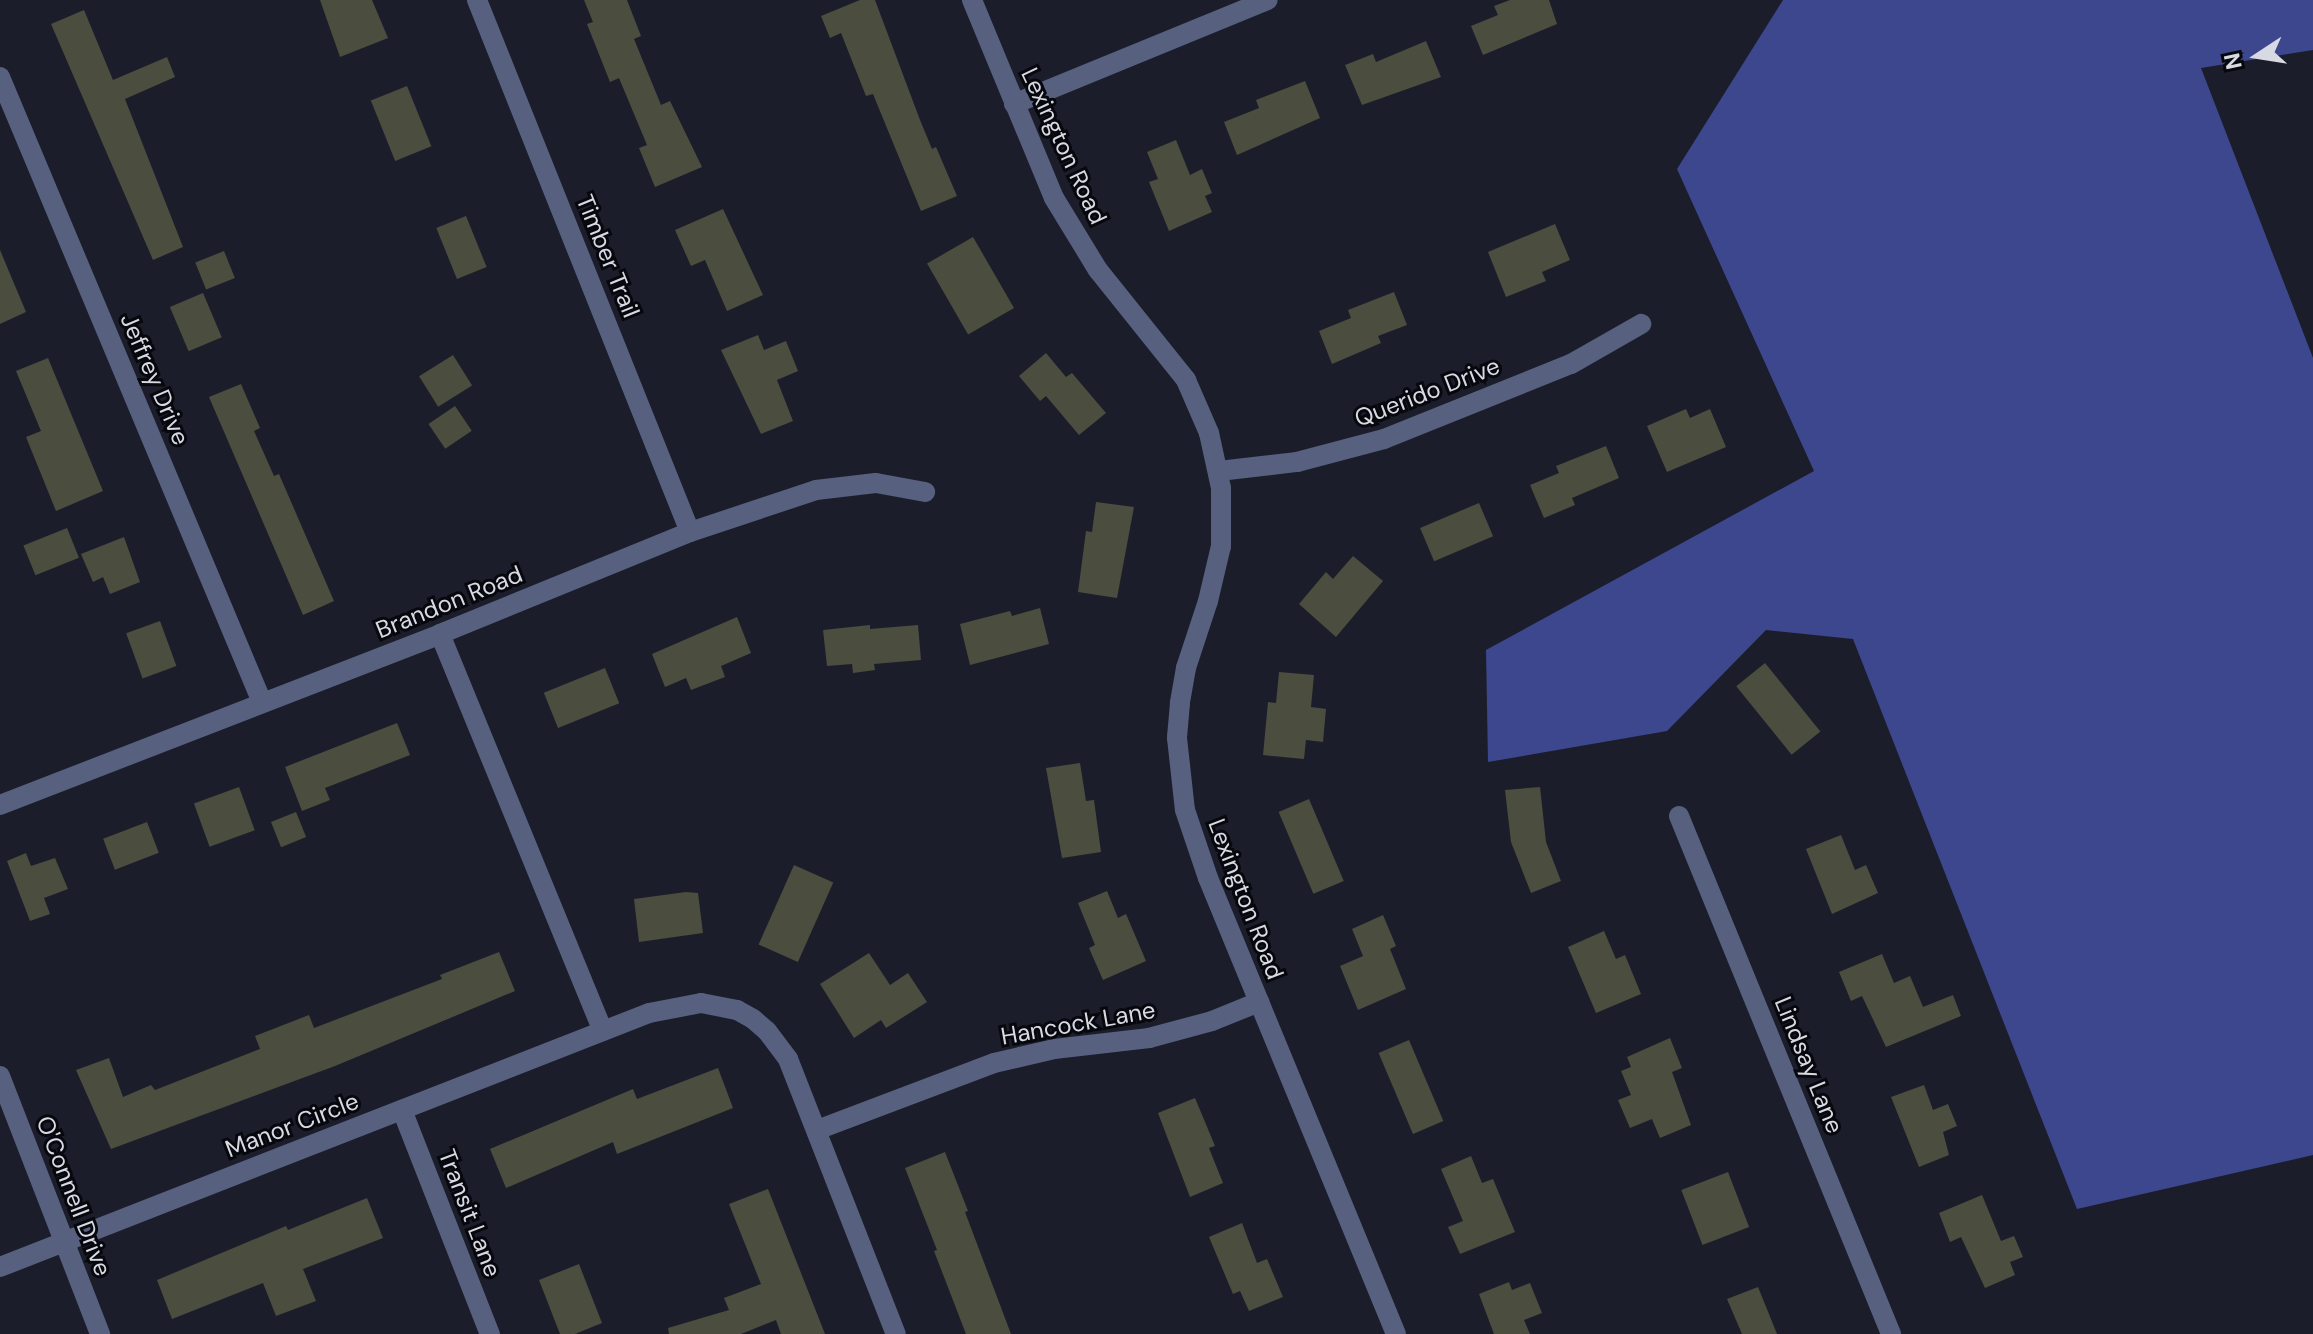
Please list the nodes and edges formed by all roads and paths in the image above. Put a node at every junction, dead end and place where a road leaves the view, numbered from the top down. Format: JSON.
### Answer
{"nodes":[{"id":1,"x":477,"y":0,"type":"edge"},
{"id":2,"x":972,"y":0,"type":"edge"},
{"id":3,"x":1267,"y":0,"type":"edge"},
{"id":4,"x":0,"y":77,"type":"edge"},
{"id":5,"x":1014,"y":104,"type":"junction"},
{"id":6,"x":1641,"y":324,"type":"dead end"},
{"id":7,"x":1219,"y":471,"type":"junction"},
{"id":8,"x":925,"y":492,"type":"dead end"},
{"id":9,"x":690,"y":532,"type":"junction"},
{"id":10,"x":440,"y":634,"type":"junction"},
{"id":11,"x":262,"y":702,"type":"junction"},
{"id":12,"x":0,"y":805,"type":"edge"},
{"id":13,"x":1679,"y":816,"type":"dead end"},
{"id":14,"x":1259,"y":1002,"type":"junction"},
{"id":15,"x":603,"y":1031,"type":"junction"},
{"id":16,"x":0,"y":1076,"type":"edge"},
{"id":17,"x":402,"y":1110,"type":"junction"},
{"id":18,"x":817,"y":1130,"type":"junction"},
{"id":19,"x":64,"y":1242,"type":"junction"},
{"id":20,"x":0,"y":1267,"type":"edge"},
{"id":21,"x":100,"y":1334,"type":"edge"},
{"id":22,"x":490,"y":1334,"type":"edge"},
{"id":23,"x":896,"y":1334,"type":"edge"},
{"id":24,"x":1396,"y":1334,"type":"edge"},
{"id":25,"x":1891,"y":1334,"type":"edge"}],
"edges":[{"from":1,"to":9,"type":"street","name":"Timber Trail"},
{"from":2,"to":5,"type":"street","name":"Lexington Road"},
{"from":3,"to":5,"type":"street"},
{"from":4,"to":11,"type":"street","name":"Jeffrey Drive"},
{"from":5,"to":7,"type":"street","name":"Lexington Road"},
{"from":6,"to":7,"type":"street","name":"Querido Drive"},
{"from":7,"to":14,"type":"street","name":"Lexington Road"},
{"from":8,"to":9,"type":"street","name":"Brandon Road"},
{"from":9,"to":10,"type":"street","name":"Brandon Road"},
{"from":10,"to":11,"type":"street","name":"Brandon Road"},
{"from":10,"to":15,"type":"street"},
{"from":11,"to":12,"type":"street","name":"Brandon Road"},
{"from":13,"to":25,"type":"street","name":"Lindsay Lane"},
{"from":14,"to":18,"type":"street","name":"Hancock Lane"},
{"from":14,"to":24,"type":"street","name":"Lexington Road"},
{"from":15,"to":17,"type":"street","name":"Manor Circle"},
{"from":15,"to":18,"type":"street","name":"Manor Circle"},
{"from":16,"to":19,"type":"street","name":"O'Connell Drive"},
{"from":17,"to":19,"type":"street","name":"Manor Circle"},
{"from":17,"to":22,"type":"street","name":"Transit Lane"},
{"from":18,"to":23,"type":"street","name":"Manor Circle"},
{"from":19,"to":20,"type":"street","name":"Manor Circle"},
{"from":19,"to":21,"type":"street","name":"O'Connell Drive"}]}
